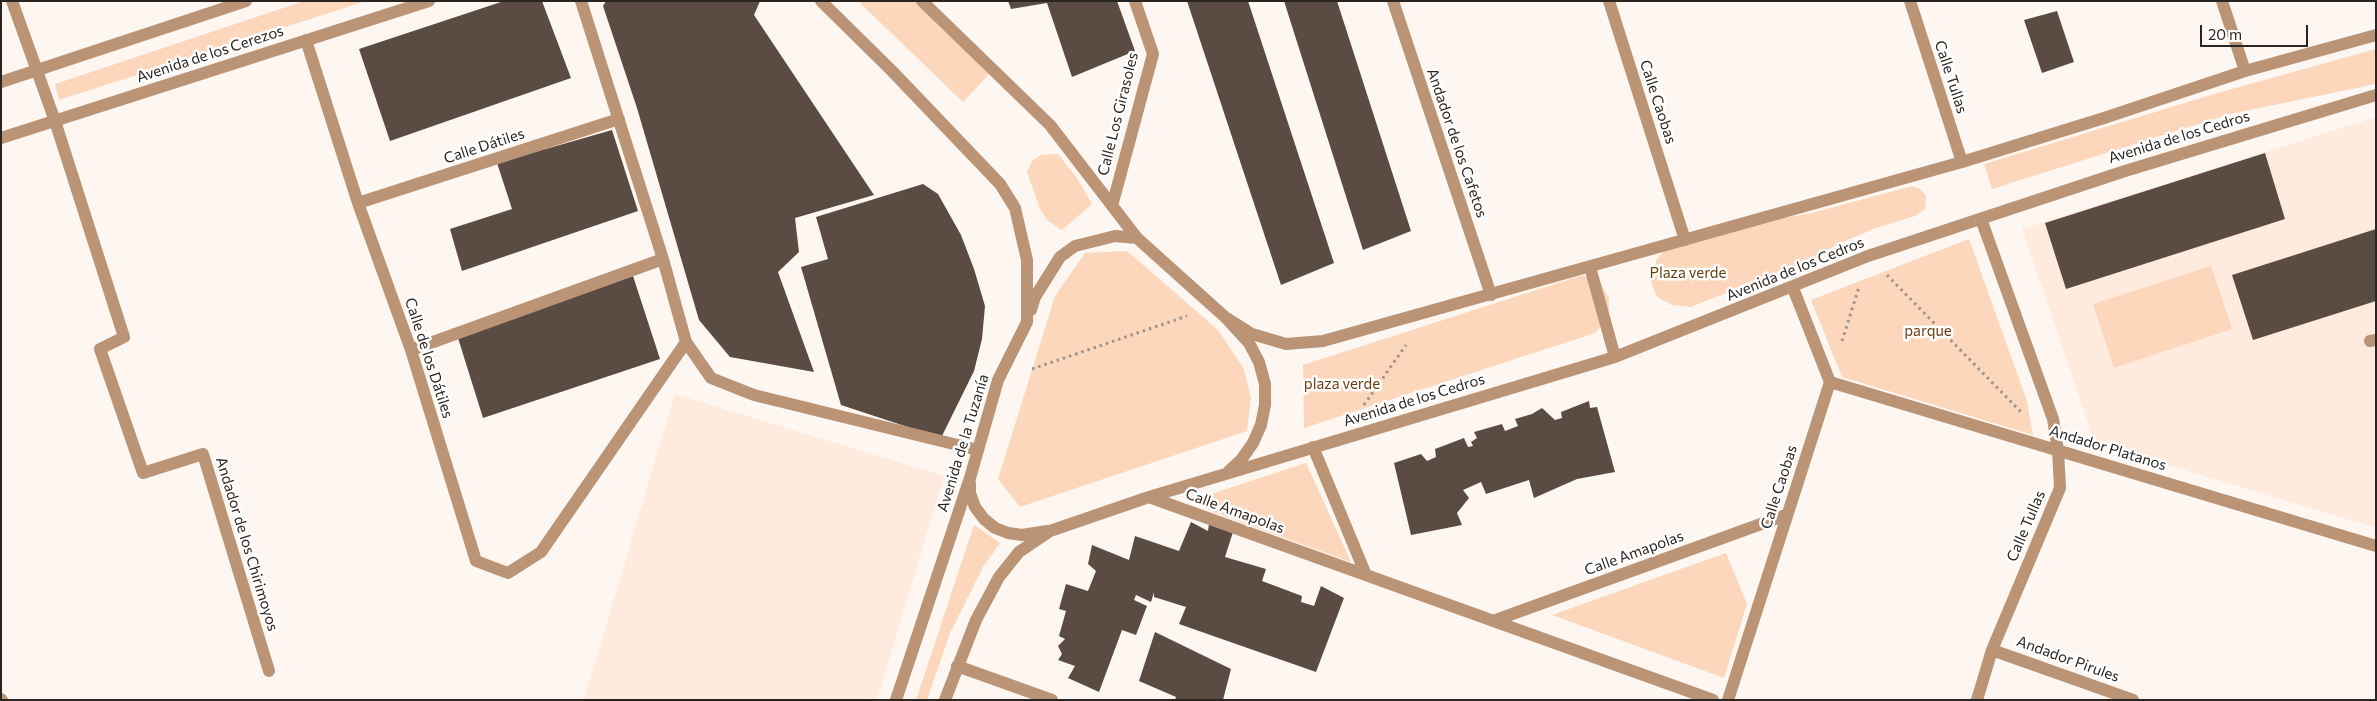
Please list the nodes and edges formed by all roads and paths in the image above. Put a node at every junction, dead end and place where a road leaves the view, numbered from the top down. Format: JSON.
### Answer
{"nodes":[{"id":1,"x":12,"y":1,"type":"edge"},
{"id":2,"x":246,"y":1,"type":"edge"},
{"id":3,"x":429,"y":1,"type":"edge"},
{"id":4,"x":581,"y":1,"type":"edge"},
{"id":5,"x":821,"y":1,"type":"edge"},
{"id":6,"x":922,"y":1,"type":"edge"},
{"id":7,"x":1135,"y":1,"type":"edge"},
{"id":8,"x":1393,"y":1,"type":"edge"},
{"id":9,"x":1609,"y":1,"type":"edge"},
{"id":10,"x":1910,"y":1,"type":"edge"},
{"id":11,"x":2222,"y":1,"type":"edge"},
{"id":12,"x":2376,"y":34,"type":"edge"},
{"id":13,"x":306,"y":40,"type":"junction"},
{"id":14,"x":37,"y":70,"type":"junction"},
{"id":15,"x":2245,"y":71,"type":"junction"},
{"id":16,"x":1,"y":82,"type":"edge"},
{"id":17,"x":2376,"y":95,"type":"edge"},
{"id":18,"x":619,"y":119,"type":"junction"},
{"id":19,"x":55,"y":121,"type":"junction"},
{"id":20,"x":1,"y":138,"type":"edge"},
{"id":21,"x":1962,"y":162,"type":"junction"},
{"id":22,"x":358,"y":203,"type":"junction"},
{"id":23,"x":1112,"y":206,"type":"junction"},
{"id":24,"x":1981,"y":219,"type":"junction"},
{"id":25,"x":1137,"y":238,"type":"junction"},
{"id":26,"x":1685,"y":240,"type":"junction"},
{"id":27,"x":1868,"y":256,"type":"junction"},
{"id":28,"x":663,"y":259,"type":"junction"},
{"id":29,"x":1590,"y":267,"type":"junction"},
{"id":30,"x":1793,"y":288,"type":"junction"},
{"id":31,"x":1491,"y":295,"type":"junction"},
{"id":32,"x":1214,"y":307,"type":"junction"},
{"id":33,"x":1430,"y":312,"type":"junction"},
{"id":34,"x":1225,"y":317,"type":"junction"},
{"id":35,"x":1027,"y":322,"type":"junction"},
{"id":36,"x":686,"y":342,"type":"junction"},
{"id":37,"x":411,"y":350,"type":"junction"},
{"id":38,"x":1615,"y":357,"type":"junction"},
{"id":39,"x":998,"y":380,"type":"junction"},
{"id":40,"x":1830,"y":382,"type":"junction"},
{"id":41,"x":2024,"y":416,"type":"dead end"},
{"id":42,"x":1338,"y":440,"type":"junction"},
{"id":43,"x":1313,"y":447,"type":"junction"},
{"id":44,"x":978,"y":450,"type":"junction"},
{"id":45,"x":2058,"y":450,"type":"junction"},
{"id":46,"x":1226,"y":474,"type":"junction"},
{"id":47,"x":970,"y":478,"type":"junction"},
{"id":48,"x":1149,"y":497,"type":"junction"},
{"id":49,"x":1786,"y":515,"type":"junction"},
{"id":50,"x":1050,"y":531,"type":"junction"},
{"id":51,"x":2376,"y":546,"type":"edge"},
{"id":52,"x":1366,"y":576,"type":"junction"},
{"id":53,"x":1493,"y":621,"type":"junction"},
{"id":54,"x":1992,"y":650,"type":"junction"},
{"id":55,"x":957,"y":666,"type":"junction"},
{"id":56,"x":269,"y":671,"type":"dead end"},
{"id":57,"x":896,"y":700,"type":"edge"},
{"id":58,"x":946,"y":700,"type":"edge"},
{"id":59,"x":1052,"y":700,"type":"edge"},
{"id":60,"x":1713,"y":700,"type":"edge"},
{"id":61,"x":1728,"y":700,"type":"edge"},
{"id":62,"x":1977,"y":700,"type":"edge"},
{"id":63,"x":2133,"y":700,"type":"edge"}],
"edges":[{"from":1,"to":14,"type":"street"},
{"from":2,"to":14,"type":"street"},
{"from":3,"to":13,"type":"street","name":"Avenida de los Cerezos"},
{"from":4,"to":18,"type":"street"},
{"from":5,"to":35,"type":"street","name":"Avenida de la Tuzanía"},
{"from":6,"to":23,"type":"street"},
{"from":7,"to":23,"type":"street","name":"Calle Los Girasoles"},
{"from":8,"to":31,"type":"street","name":"Andador de los Cafetos"},
{"from":9,"to":26,"type":"street","name":"Calle Caobas"},
{"from":10,"to":21,"type":"street","name":"Calle Tullas"},
{"from":11,"to":15,"type":"street"},
{"from":12,"to":15,"type":"street"},
{"from":13,"to":19,"type":"street","name":"Avenida de los Cerezos"},
{"from":13,"to":22,"type":"street","name":"Calle de los Dátiles"},
{"from":14,"to":16,"type":"street"},
{"from":14,"to":19,"type":"street"},
{"from":15,"to":21,"type":"street"},
{"from":17,"to":24,"type":"street","name":"Avenida de los Cedros"},
{"from":18,"to":22,"type":"street","name":"Calle Dátiles"},
{"from":18,"to":28,"type":"street"},
{"from":19,"to":20,"type":"street","name":"Avenida de los Cerezos"},
{"from":19,"to":56,"type":"street","name":"Andador de los Chirimoyos"},
{"from":21,"to":26,"type":"street"},
{"from":22,"to":37,"type":"street","name":"Calle de los Dátiles"},
{"from":23,"to":25,"type":"street"},
{"from":24,"to":27,"type":"street","name":"Avenida de los Cedros"},
{"from":24,"to":45,"type":"street","name":"Calle Tullas"},
{"from":25,"to":32,"type":"street"},
{"from":25,"to":35,"type":"street"},
{"from":26,"to":29,"type":"street"},
{"from":27,"to":30,"type":"street","name":"Avenida de los Cedros"},
{"from":27,"to":40,"type":"path"},
{"from":27,"to":41,"type":"path"},
{"from":28,"to":36,"type":"street"},
{"from":28,"to":37,"type":"street"},
{"from":29,"to":31,"type":"street"},
{"from":29,"to":38,"type":"street"},
{"from":30,"to":38,"type":"street","name":"Avenida de los Cedros"},
{"from":30,"to":40,"type":"street"},
{"from":31,"to":33,"type":"street"},
{"from":32,"to":34,"type":"street"},
{"from":32,"to":39,"type":"path"},
{"from":33,"to":34,"type":"street"},
{"from":33,"to":42,"type":"path"},
{"from":34,"to":46,"type":"street"},
{"from":35,"to":39,"type":"street","name":"Avenida de la Tuzanía"},
{"from":36,"to":37,"type":"street","name":"Calle de los Dátiles"},
{"from":36,"to":44,"type":"street"},
{"from":38,"to":42,"type":"street","name":"Avenida de los Cedros"},
{"from":39,"to":44,"type":"street","name":"Avenida de la Tuzanía"},
{"from":40,"to":45,"type":"street","name":"Andador Platanos"},
{"from":40,"to":49,"type":"street","name":"Calle Caobas"},
{"from":42,"to":43,"type":"street","name":"Avenida de los Cedros"},
{"from":43,"to":46,"type":"street","name":"Avenida de los Cedros"},
{"from":43,"to":52,"type":"street"},
{"from":44,"to":47,"type":"street","name":"Avenida de la Tuzanía"},
{"from":45,"to":51,"type":"street","name":"Andador Platanos"},
{"from":45,"to":54,"type":"street","name":"Calle Tullas"},
{"from":46,"to":48,"type":"street"},
{"from":47,"to":50,"type":"street"},
{"from":47,"to":57,"type":"street","name":"Avenida de la Tuzanía"},
{"from":48,"to":50,"type":"street"},
{"from":48,"to":52,"type":"street","name":"Calle Amapolas"},
{"from":49,"to":53,"type":"street","name":"Calle Amapolas"},
{"from":49,"to":61,"type":"street","name":"Calle Caobas"},
{"from":50,"to":55,"type":"street"},
{"from":52,"to":53,"type":"street","name":"Calle Amapolas"},
{"from":53,"to":60,"type":"street","name":"Calle Amapolas"},
{"from":54,"to":62,"type":"street","name":"Calle Tullas"},
{"from":54,"to":63,"type":"street","name":"Andador Pirules"},
{"from":55,"to":58,"type":"street"},
{"from":55,"to":59,"type":"street"}]}
